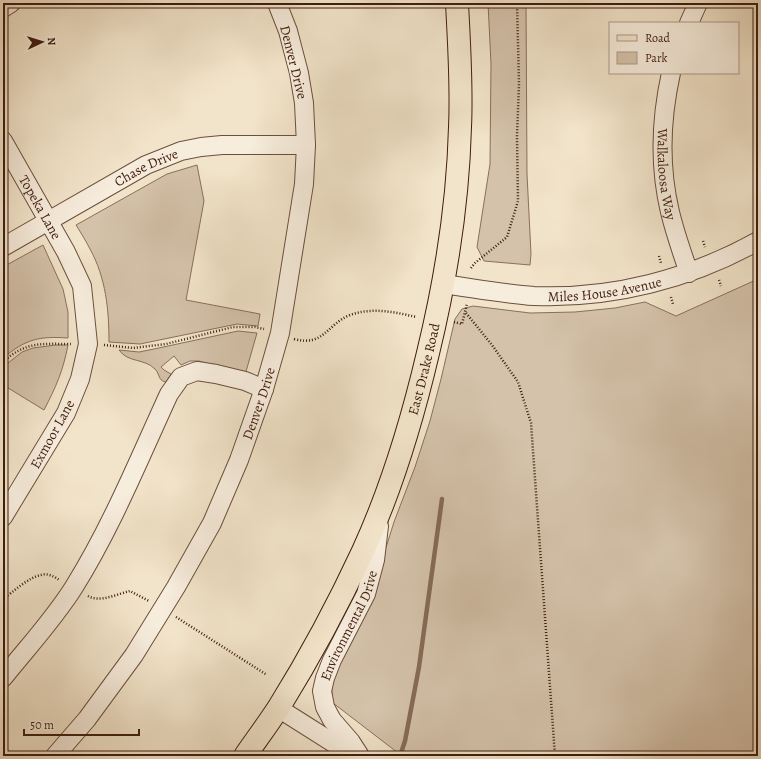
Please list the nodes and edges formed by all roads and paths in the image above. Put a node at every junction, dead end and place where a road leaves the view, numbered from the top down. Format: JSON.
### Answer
{"nodes":[{"id":1,"x":11,"y":3,"type":"edge"},
{"id":2,"x":277,"y":3,"type":"edge"},
{"id":3,"x":457,"y":3,"type":"edge"},
{"id":4,"x":517,"y":3,"type":"edge"},
{"id":5,"x":698,"y":3,"type":"edge"},
{"id":6,"x":3,"y":8,"type":"edge"},
{"id":7,"x":689,"y":22,"type":"edge"},
{"id":8,"x":672,"y":74,"type":"edge"},
{"id":9,"x":3,"y":141,"type":"edge"},
{"id":10,"x":306,"y":145,"type":"junction"},
{"id":11,"x":48,"y":221,"type":"junction"},
{"id":12,"x":703,"y":241,"type":"dead end"},
{"id":13,"x":758,"y":241,"type":"edge"},
{"id":14,"x":3,"y":246,"type":"edge"},
{"id":15,"x":705,"y":247,"type":"dead end"},
{"id":16,"x":66,"y":252,"type":"joint"},
{"id":17,"x":659,"y":256,"type":"dead end"},
{"id":18,"x":661,"y":263,"type":"dead end"},
{"id":19,"x":471,"y":268,"type":"dead end"},
{"id":20,"x":689,"y":273,"type":"junction"},
{"id":21,"x":719,"y":280,"type":"dead end"},
{"id":22,"x":444,"y":284,"type":"junction"},
{"id":23,"x":721,"y":286,"type":"dead end"},
{"id":24,"x":671,"y":297,"type":"dead end"},
{"id":25,"x":467,"y":304,"type":"dead end"},
{"id":26,"x":673,"y":304,"type":"dead end"},
{"id":27,"x":466,"y":313,"type":"junction"},
{"id":28,"x":416,"y":317,"type":"dead end"},
{"id":29,"x":454,"y":322,"type":"dead end"},
{"id":30,"x":267,"y":330,"type":"dead end"},
{"id":31,"x":291,"y":338,"type":"dead end"},
{"id":32,"x":75,"y":344,"type":"dead end"},
{"id":33,"x":102,"y":345,"type":"dead end"},
{"id":34,"x":3,"y":362,"type":"edge"},
{"id":35,"x":264,"y":389,"type":"junction"},
{"id":36,"x":380,"y":508,"type":"junction"},
{"id":37,"x":3,"y":517,"type":"edge"},
{"id":38,"x":176,"y":617,"type":"dead end"},
{"id":39,"x":267,"y":675,"type":"dead end"},
{"id":40,"x":3,"y":678,"type":"edge"},
{"id":41,"x":278,"y":708,"type":"junction"},
{"id":42,"x":55,"y":756,"type":"edge"},
{"id":43,"x":244,"y":756,"type":"edge"},
{"id":44,"x":354,"y":756,"type":"edge"},
{"id":45,"x":360,"y":756,"type":"edge"},
{"id":46,"x":555,"y":756,"type":"edge"}],
"edges":[{"from":1,"to":6,"type":"street"},
{"from":2,"to":10,"type":"street","name":"Denver Drive"},
{"from":3,"to":22,"type":"main road","name":"East Drake Road"},
{"from":4,"to":19,"type":"path"},
{"from":5,"to":7,"type":"street"},
{"from":8,"to":20,"type":"street","name":"Walkaloosa Way"},
{"from":9,"to":11,"type":"street","name":"Topeka Lane"},
{"from":10,"to":11,"type":"street","name":"Chase Drive"},
{"from":10,"to":35,"type":"street","name":"Denver Drive"},
{"from":11,"to":14,"type":"street","name":"Chase Drive"},
{"from":11,"to":16,"type":"street","name":"Topeka Lane"},
{"from":12,"to":15,"type":"path"},
{"from":13,"to":20,"type":"street","name":"Miles House Avenue"},
{"from":16,"to":37,"type":"street","name":"Exmoor Lane"},
{"from":17,"to":18,"type":"path"},
{"from":20,"to":22,"type":"street","name":"Miles House Avenue"},
{"from":21,"to":23,"type":"path"},
{"from":22,"to":36,"type":"main road","name":"East Drake Road"},
{"from":24,"to":26,"type":"path"},
{"from":25,"to":27,"type":"path"},
{"from":27,"to":29,"type":"path"},
{"from":27,"to":46,"type":"path"},
{"from":28,"to":31,"type":"path"},
{"from":30,"to":33,"type":"path"},
{"from":32,"to":34,"type":"path"},
{"from":35,"to":40,"type":"street"},
{"from":35,"to":42,"type":"street","name":"Denver Drive"},
{"from":36,"to":41,"type":"main road","name":"East Drake Road"},
{"from":36,"to":45,"type":"street","name":"Environmental Drive"},
{"from":38,"to":39,"type":"path"},
{"from":41,"to":43,"type":"main road","name":"East Drake Road"},
{"from":41,"to":44,"type":"street"}]}
